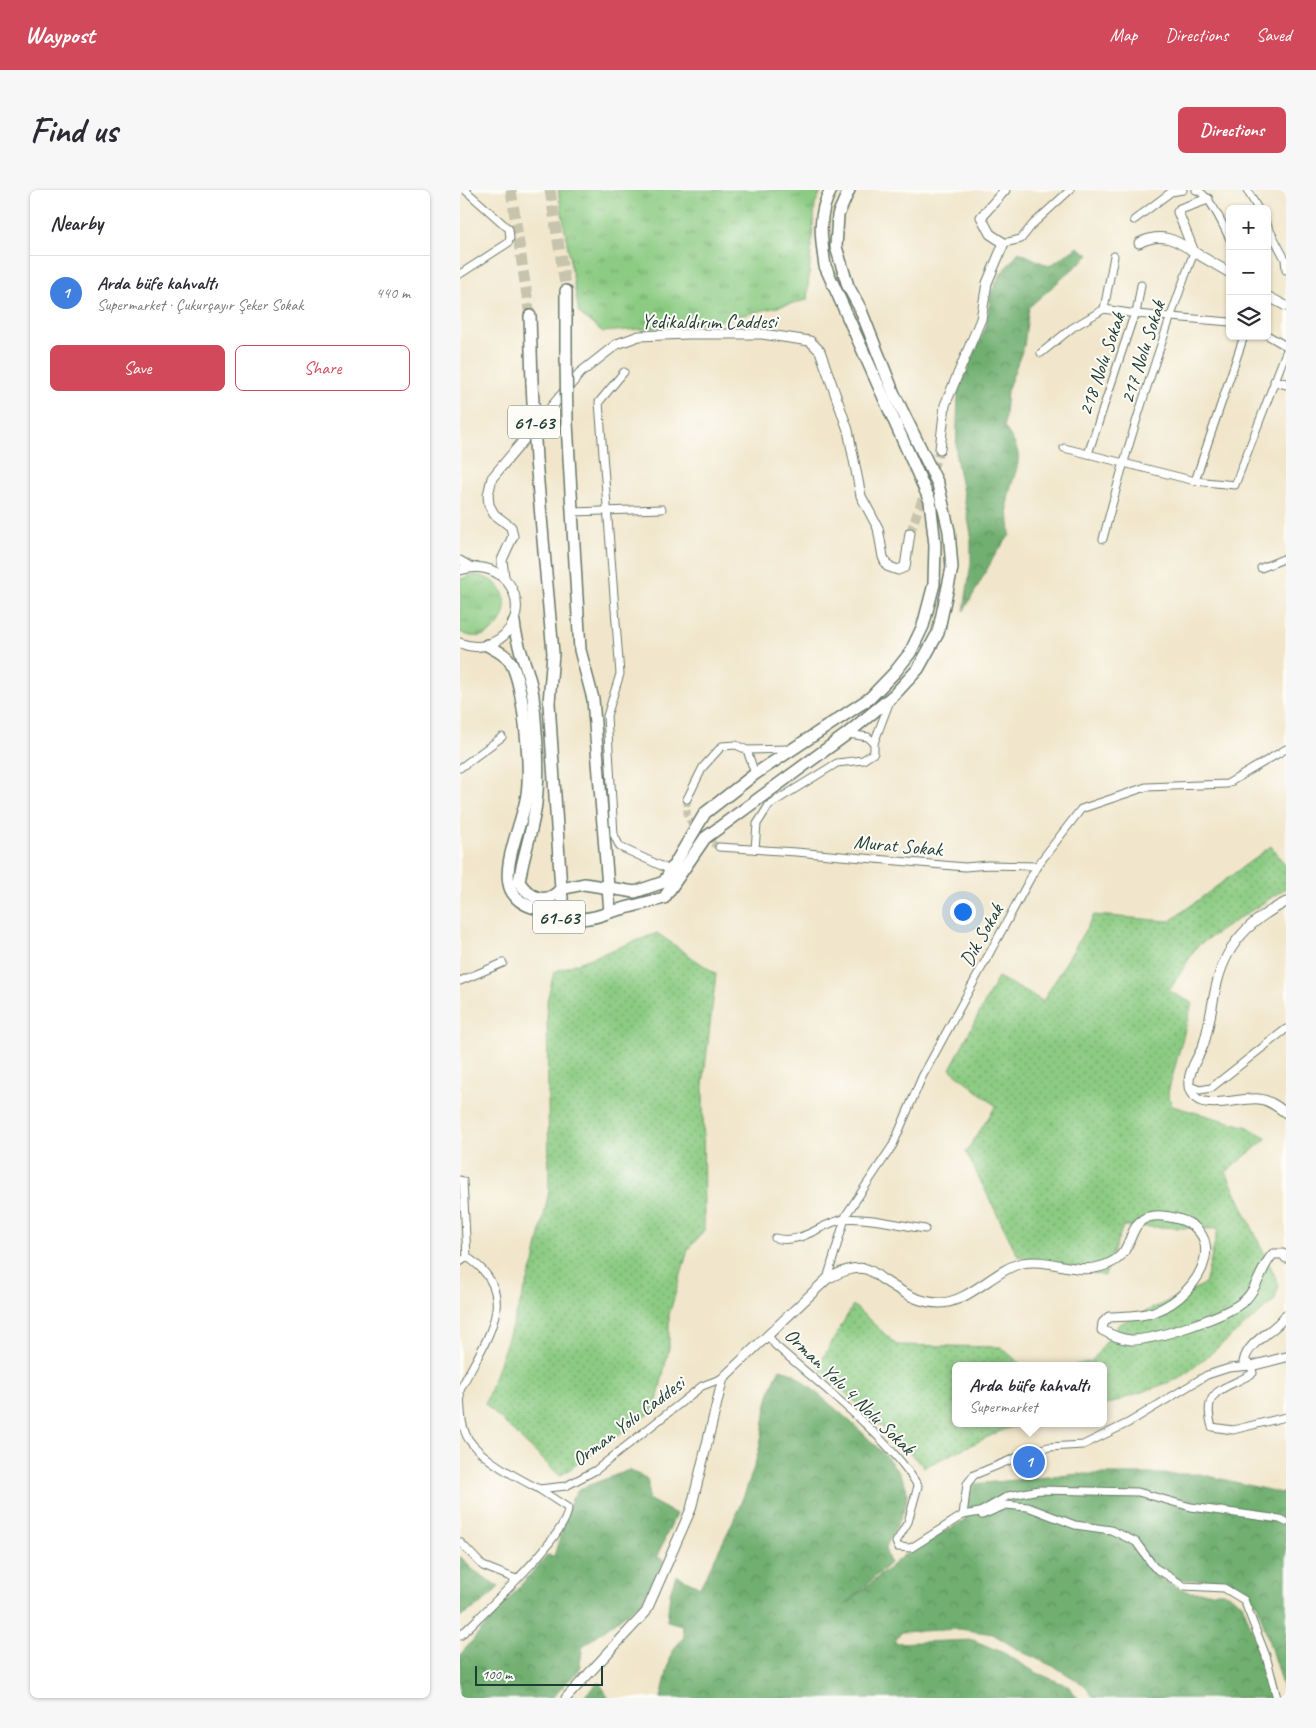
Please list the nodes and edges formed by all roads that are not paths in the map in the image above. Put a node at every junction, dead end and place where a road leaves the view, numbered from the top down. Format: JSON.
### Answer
{"nodes":[{"id":1,"x":465,"y":190,"type":"edge"},
{"id":2,"x":831,"y":190,"type":"edge"},
{"id":3,"x":848,"y":190,"type":"edge"},
{"id":4,"x":1005,"y":190,"type":"edge"},
{"id":5,"x":1070,"y":190,"type":"edge"},
{"id":6,"x":1183,"y":190,"type":"edge"},
{"id":7,"x":1196,"y":190,"type":"edge"},
{"id":8,"x":1247,"y":190,"type":"edge"},
{"id":9,"x":1208,"y":199,"type":"junction"},
{"id":10,"x":1256,"y":205,"type":"edge"},
{"id":11,"x":1134,"y":220,"type":"dead end"},
{"id":12,"x":1226,"y":232,"type":"edge"},
{"id":13,"x":1271,"y":233,"type":"edge"},
{"id":14,"x":1139,"y":242,"type":"dead end"},
{"id":15,"x":1004,"y":243,"type":"junction"},
{"id":16,"x":1194,"y":252,"type":"junction"},
{"id":17,"x":1114,"y":256,"type":"dead end"},
{"id":18,"x":1286,"y":270,"type":"edge"},
{"id":19,"x":1226,"y":271,"type":"edge"},
{"id":20,"x":460,"y":274,"type":"edge"},
{"id":21,"x":1141,"y":285,"type":"dead end"},
{"id":22,"x":566,"y":292,"type":"tunnel mouth"},
{"id":23,"x":1271,"y":298,"type":"edge"},
{"id":24,"x":1286,"y":306,"type":"edge"},
{"id":25,"x":1104,"y":309,"type":"junction"},
{"id":26,"x":1136,"y":314,"type":"junction"},
{"id":27,"x":530,"y":316,"type":"tunnel mouth"},
{"id":28,"x":1170,"y":317,"type":"junction"},
{"id":29,"x":1226,"y":322,"type":"edge"},
{"id":30,"x":1271,"y":337,"type":"edge"},
{"id":31,"x":1243,"y":340,"type":"edge"},
{"id":32,"x":1286,"y":346,"type":"edge"},
{"id":33,"x":1286,"y":352,"type":"edge"},
{"id":34,"x":1041,"y":353,"type":"dead end"},
{"id":35,"x":624,"y":372,"type":"dead end"},
{"id":36,"x":1275,"y":381,"type":"junction"},
{"id":37,"x":1286,"y":384,"type":"edge"},
{"id":38,"x":1064,"y":448,"type":"dead end"},
{"id":39,"x":940,"y":449,"type":"tunnel mouth"},
{"id":40,"x":1088,"y":454,"type":"junction"},
{"id":41,"x":1122,"y":463,"type":"junction"},
{"id":42,"x":1195,"y":481,"type":"junction"},
{"id":43,"x":662,"y":509,"type":"dead end"},
{"id":44,"x":573,"y":512,"type":"junction"},
{"id":45,"x":606,"y":512,"type":"junction"},
{"id":46,"x":910,"y":533,"type":"tunnel mouth"},
{"id":47,"x":1103,"y":539,"type":"dead end"},
{"id":48,"x":1286,"y":558,"type":"edge"},
{"id":49,"x":460,"y":560,"type":"edge"},
{"id":50,"x":502,"y":560,"type":"junction"},
{"id":51,"x":472,"y":567,"type":"junction"},
{"id":52,"x":488,"y":568,"type":"junction"},
{"id":53,"x":1261,"y":568,"type":"dead end"},
{"id":54,"x":460,"y":570,"type":"edge"},
{"id":55,"x":504,"y":577,"type":"junction"},
{"id":56,"x":514,"y":622,"type":"junction"},
{"id":57,"x":460,"y":643,"type":"edge"},
{"id":58,"x":488,"y":645,"type":"junction"},
{"id":59,"x":892,"y":697,"type":"junction"},
{"id":60,"x":847,"y":734,"type":"junction"},
{"id":61,"x":502,"y":737,"type":"dead end"},
{"id":62,"x":874,"y":743,"type":"junction"},
{"id":63,"x":1286,"y":749,"type":"edge"},
{"id":64,"x":747,"y":750,"type":"junction"},
{"id":65,"x":792,"y":750,"type":"junction"},
{"id":66,"x":460,"y":768,"type":"edge"},
{"id":67,"x":755,"y":774,"type":"junction"},
{"id":68,"x":687,"y":799,"type":"tunnel mouth"},
{"id":69,"x":719,"y":847,"type":"tunnel mouth"},
{"id":70,"x":755,"y":849,"type":"junction"},
{"id":71,"x":1038,"y":866,"type":"junction"},
{"id":72,"x":670,"y":870,"type":"junction"},
{"id":73,"x":608,"y":886,"type":"junction"},
{"id":74,"x":561,"y":889,"type":"junction"},
{"id":75,"x":1286,"y":902,"type":"edge"},
{"id":76,"x":610,"y":912,"type":"junction"},
{"id":77,"x":564,"y":918,"type":"junction"},
{"id":78,"x":503,"y":963,"type":"dead end"},
{"id":79,"x":460,"y":981,"type":"edge"},
{"id":80,"x":1286,"y":1029,"type":"edge"},
{"id":81,"x":1189,"y":1086,"type":"junction"},
{"id":82,"x":1286,"y":1113,"type":"edge"},
{"id":83,"x":460,"y":1180,"type":"edge"},
{"id":84,"x":845,"y":1219,"type":"junction"},
{"id":85,"x":925,"y":1229,"type":"dead end"},
{"id":86,"x":775,"y":1238,"type":"dead end"},
{"id":87,"x":467,"y":1257,"type":"junction"},
{"id":88,"x":1286,"y":1258,"type":"edge"},
{"id":89,"x":460,"y":1262,"type":"edge"},
{"id":90,"x":827,"y":1279,"type":"junction"},
{"id":91,"x":1286,"y":1316,"type":"edge"},
{"id":92,"x":768,"y":1335,"type":"junction"},
{"id":93,"x":1286,"y":1358,"type":"edge"},
{"id":94,"x":1251,"y":1366,"type":"junction"},
{"id":95,"x":723,"y":1378,"type":"junction"},
{"id":96,"x":460,"y":1390,"type":"edge"},
{"id":97,"x":1286,"y":1417,"type":"edge"},
{"id":98,"x":539,"y":1489,"type":"junction"},
{"id":99,"x":962,"y":1516,"type":"junction"},
{"id":100,"x":1286,"y":1522,"type":"edge"},
{"id":101,"x":460,"y":1542,"type":"edge"},
{"id":102,"x":516,"y":1579,"type":"junction"},
{"id":103,"x":460,"y":1636,"type":"edge"},
{"id":104,"x":566,"y":1698,"type":"edge"},
{"id":105,"x":1278,"y":1698,"type":"edge"}],
"edges":[{"from":1,"to":20,"type":"street"},
{"from":2,"to":65,"type":"main road"},
{"from":3,"to":59,"type":"main road"},
{"from":4,"to":15,"type":"street"},
{"from":5,"to":15,"type":"street"},
{"from":6,"to":11,"type":"street"},
{"from":7,"to":9,"type":"street"},
{"from":8,"to":10,"type":"street"},
{"from":9,"to":12,"type":"street"},
{"from":9,"to":16,"type":"street"},
{"from":13,"to":18,"type":"street"},
{"from":14,"to":16,"type":"street"},
{"from":15,"to":39,"type":"street"},
{"from":16,"to":19,"type":"street"},
{"from":16,"to":28,"type":"street","name":"217 Nolu Sokak"},
{"from":17,"to":25,"type":"street"},
{"from":21,"to":26,"type":"street","name":"218 Nolu Sokak"},
{"from":22,"to":44,"type":"main road","number":"61-63","bridge":true},
{"from":23,"to":24,"type":"street"},
{"from":25,"to":26,"type":"street"},
{"from":25,"to":34,"type":"street"},
{"from":26,"to":28,"type":"street"},
{"from":26,"to":40,"type":"street","name":"218 Nolu Sokak"},
{"from":27,"to":74,"type":"main road","number":"61-63","bridge":true},
{"from":28,"to":29,"type":"street"},
{"from":28,"to":41,"type":"street","name":"217 Nolu Sokak"},
{"from":30,"to":32,"type":"street"},
{"from":31,"to":42,"type":"street"},
{"from":33,"to":36,"type":"street"},
{"from":35,"to":45,"type":"street"},
{"from":36,"to":37,"type":"street"},
{"from":36,"to":42,"type":"street"},
{"from":38,"to":40,"type":"street"},
{"from":40,"to":41,"type":"street"},
{"from":41,"to":42,"type":"street"},
{"from":41,"to":47,"type":"street","name":"217 Nolu Sokak"},
{"from":43,"to":45,"type":"street"},
{"from":44,"to":45,"type":"street"},
{"from":44,"to":73,"type":"main road","number":"61-63"},
{"from":45,"to":72,"type":"street"},
{"from":46,"to":50,"type":"street","name":"Yedikaldırım Caddesi"},
{"from":48,"to":53,"type":"street"},
{"from":49,"to":51,"type":"street"},
{"from":50,"to":52,"type":"street"},
{"from":50,"to":55,"type":"street"},
{"from":51,"to":52,"type":"street"},
{"from":51,"to":54,"type":"street"},
{"from":52,"to":55,"type":"street"},
{"from":55,"to":56,"type":"street"},
{"from":56,"to":58,"type":"street"},
{"from":56,"to":74,"type":"main road","number":"61-63"},
{"from":57,"to":58,"type":"street"},
{"from":58,"to":77,"type":"main road","number":"61-63"},
{"from":59,"to":60,"type":"main road"},
{"from":59,"to":62,"type":"street"},
{"from":60,"to":62,"type":"street"},
{"from":60,"to":76,"type":"main road"},
{"from":61,"to":66,"type":"street"},
{"from":62,"to":70,"type":"street"},
{"from":63,"to":71,"type":"street","name":"Dik Sokak"},
{"from":64,"to":65,"type":"street"},
{"from":64,"to":67,"type":"street"},
{"from":64,"to":68,"type":"street"},
{"from":65,"to":67,"type":"main road"},
{"from":67,"to":72,"type":"main road"},
{"from":69,"to":70,"type":"street","name":"Murat Sokak"},
{"from":70,"to":71,"type":"street","name":"Murat Sokak"},
{"from":71,"to":84,"type":"street","name":"Dik Sokak"},
{"from":72,"to":73,"type":"main road"},
{"from":73,"to":74,"type":"main road","number":"61-63"},
{"from":73,"to":76,"type":"main road","number":"61-63"},
{"from":74,"to":77,"type":"main road","number":"61-63"},
{"from":75,"to":81,"type":"street"},
{"from":76,"to":77,"type":"main road","number":"61-63"},
{"from":78,"to":79,"type":"street"},
{"from":80,"to":81,"type":"street"},
{"from":81,"to":82,"type":"street"},
{"from":83,"to":87,"type":"street"},
{"from":84,"to":85,"type":"street"},
{"from":84,"to":86,"type":"street"},
{"from":84,"to":90,"type":"street","name":"Dik Sokak"},
{"from":87,"to":89,"type":"street"},
{"from":87,"to":96,"type":"street"},
{"from":88,"to":90,"type":"street"},
{"from":90,"to":92,"type":"street"},
{"from":91,"to":94,"type":"street"},
{"from":92,"to":95,"type":"street"},
{"from":92,"to":99,"type":"street","name":"Orman Yolu 4 Nolu Sokak"},
{"from":93,"to":94,"type":"street"},
{"from":94,"to":97,"type":"street"},
{"from":94,"to":99,"type":"street"},
{"from":95,"to":98,"type":"street","name":"Orman Yolu Caddesi"},
{"from":95,"to":104,"type":"street"},
{"from":96,"to":98,"type":"street"},
{"from":98,"to":102,"type":"street"},
{"from":99,"to":100,"type":"street"},
{"from":99,"to":105,"type":"street"},
{"from":101,"to":102,"type":"street"},
{"from":102,"to":103,"type":"street"}]}
